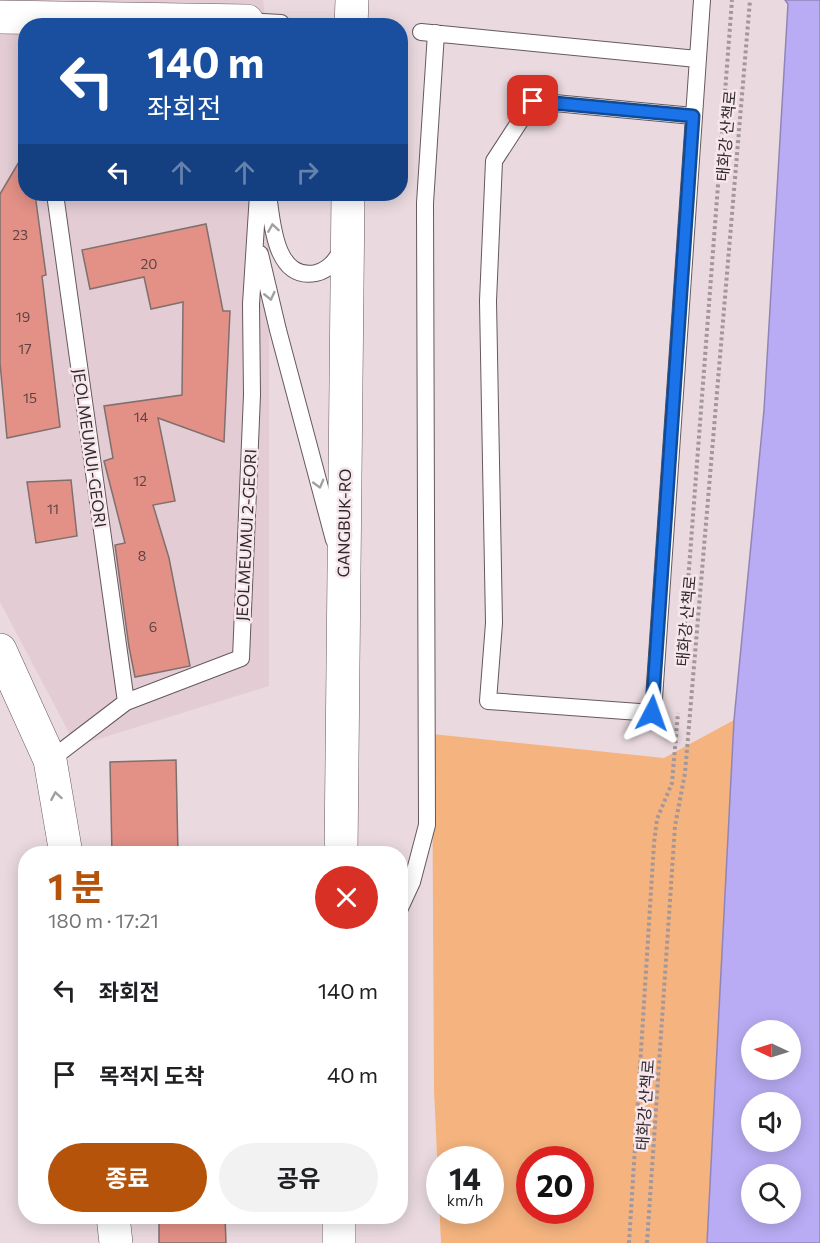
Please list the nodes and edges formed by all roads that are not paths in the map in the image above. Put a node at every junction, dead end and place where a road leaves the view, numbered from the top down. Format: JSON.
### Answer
{"nodes":[{"id":1,"x":352,"y":0,"type":"edge"},
{"id":2,"x":702,"y":0,"type":"edge"},
{"id":3,"x":22,"y":15,"type":"edge"},
{"id":4,"x":246,"y":16,"type":"edge"},
{"id":5,"x":351,"y":18,"type":"edge"},
{"id":6,"x":697,"y":59,"type":"junction"},
{"id":7,"x":693,"y":116,"type":"junction"},
{"id":8,"x":56,"y":201,"type":"edge"},
{"id":9,"x":258,"y":201,"type":"edge"},
{"id":10,"x":269,"y":201,"type":"edge"},
{"id":11,"x":348,"y":201,"type":"edge"},
{"id":12,"x":348,"y":235,"type":"junction"},
{"id":13,"x":256,"y":239,"type":"junction"},
{"id":14,"x":343,"y":576,"type":"junction"},
{"id":15,"x":0,"y":650,"type":"edge"},
{"id":16,"x":126,"y":702,"type":"junction"},
{"id":17,"x":50,"y":760,"type":"junction"},
{"id":18,"x":65,"y":846,"type":"edge"},
{"id":19,"x":341,"y":846,"type":"edge"},
{"id":20,"x":408,"y":891,"type":"edge"},
{"id":21,"x":339,"y":1224,"type":"edge"},
{"id":22,"x":339,"y":1243,"type":"edge"}],
"edges":[{"from":1,"to":5,"type":"main road"},
{"from":2,"to":6,"type":"lane"},
{"from":3,"to":4,"type":"main road"},
{"from":6,"to":7,"type":"lane"},
{"from":6,"to":20,"type":"lane"},
{"from":7,"to":7,"type":"lane"},
{"from":8,"to":16,"type":"lane","name":"JEOLMEUMUI-GEORI"},
{"from":9,"to":13,"type":"lane","name":"JEOLMEUMUI 2-GEORI"},
{"from":12,"to":10,"type":"lane","one_way":true},
{"from":11,"to":12,"type":"main road","name":"GANGBUK-RO"},
{"from":12,"to":14,"type":"main road","name":"GANGBUK-RO"},
{"from":13,"to":14,"type":"lane","one_way":true},
{"from":13,"to":16,"type":"lane","name":"JEOLMEUMUI 2-GEORI"},
{"from":14,"to":19,"type":"main road","name":"GANGBUK-RO"},
{"from":15,"to":17,"type":"main road"},
{"from":16,"to":17,"type":"lane","name":"JEOLMEUMUI 2-GEORI"},
{"from":18,"to":17,"type":"main road","one_way":true},
{"from":21,"to":22,"type":"main road"}]}
